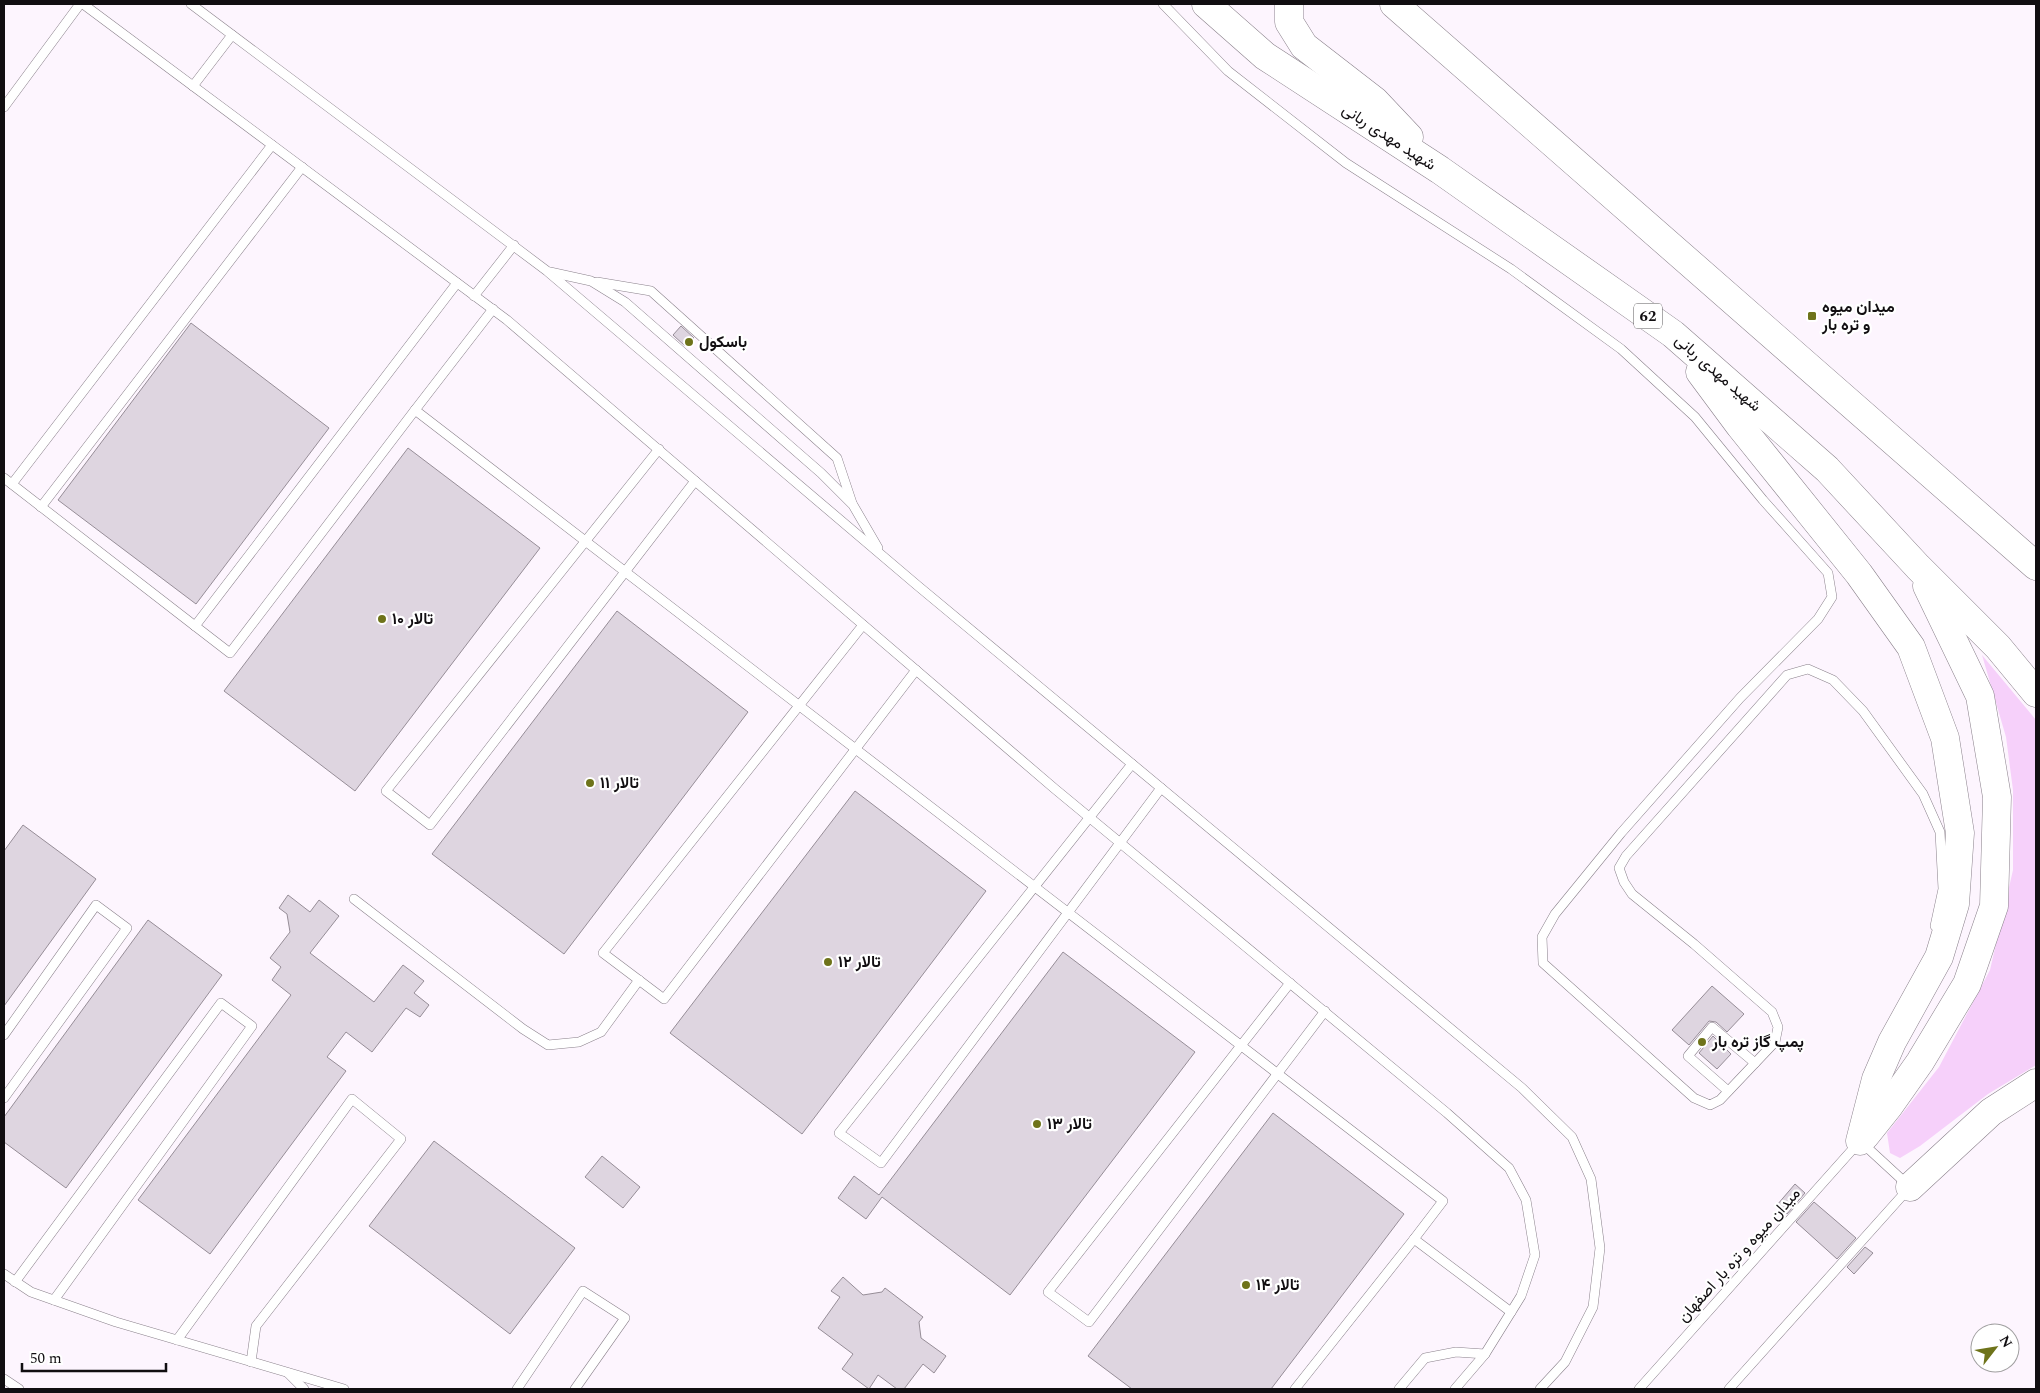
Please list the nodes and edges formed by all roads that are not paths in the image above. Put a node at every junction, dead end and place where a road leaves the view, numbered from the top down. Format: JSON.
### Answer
{"nodes":[{"id":1,"x":81,"y":4,"type":"edge"},
{"id":2,"x":191,"y":4,"type":"edge"},
{"id":3,"x":1163,"y":4,"type":"edge"},
{"id":4,"x":1206,"y":4,"type":"edge"},
{"id":5,"x":1289,"y":4,"type":"edge"},
{"id":6,"x":1394,"y":4,"type":"edge"},
{"id":7,"x":232,"y":35,"type":"junction"},
{"id":8,"x":193,"y":86,"type":"junction"},
{"id":9,"x":4,"y":107,"type":"edge"},
{"id":10,"x":272,"y":145,"type":"junction"},
{"id":11,"x":302,"y":167,"type":"junction"},
{"id":12,"x":1440,"y":170,"type":"junction"},
{"id":13,"x":514,"y":245,"type":"junction"},
{"id":14,"x":547,"y":271,"type":"junction"},
{"id":15,"x":591,"y":281,"type":"junction"},
{"id":16,"x":457,"y":283,"type":"junction"},
{"id":17,"x":474,"y":296,"type":"junction"},
{"id":18,"x":493,"y":310,"type":"junction"},
{"id":19,"x":1673,"y":334,"type":"junction"},
{"id":20,"x":415,"y":410,"type":"junction"},
{"id":21,"x":658,"y":449,"type":"junction"},
{"id":22,"x":4,"y":478,"type":"edge"},
{"id":23,"x":696,"y":481,"type":"junction"},
{"id":24,"x":12,"y":484,"type":"junction"},
{"id":25,"x":853,"y":505,"type":"junction"},
{"id":26,"x":41,"y":507,"type":"junction"},
{"id":27,"x":585,"y":541,"type":"junction"},
{"id":28,"x":882,"y":554,"type":"junction"},
{"id":29,"x":2036,"y":566,"type":"edge"},
{"id":30,"x":1918,"y":568,"type":"junction"},
{"id":31,"x":626,"y":572,"type":"junction"},
{"id":32,"x":863,"y":625,"type":"junction"},
{"id":33,"x":195,"y":626,"type":"junction"},
{"id":34,"x":916,"y":670,"type":"junction"},
{"id":35,"x":2036,"y":693,"type":"edge"},
{"id":36,"x":799,"y":706,"type":"junction"},
{"id":37,"x":856,"y":749,"type":"junction"},
{"id":38,"x":1132,"y":764,"type":"junction"},
{"id":39,"x":1161,"y":788,"type":"junction"},
{"id":40,"x":1089,"y":817,"type":"junction"},
{"id":41,"x":1120,"y":842,"type":"junction"},
{"id":42,"x":1034,"y":887,"type":"junction"},
{"id":43,"x":354,"y":899,"type":"dead end"},
{"id":44,"x":1068,"y":912,"type":"junction"},
{"id":45,"x":1934,"y":932,"type":"dead end"},
{"id":46,"x":1926,"y":960,"type":"dead end"},
{"id":47,"x":639,"y":980,"type":"junction"},
{"id":48,"x":1290,"y":983,"type":"junction"},
{"id":49,"x":1916,"y":998,"type":"junction"},
{"id":50,"x":1325,"y":1011,"type":"junction"},
{"id":51,"x":4,"y":1036,"type":"edge"},
{"id":52,"x":1241,"y":1046,"type":"junction"},
{"id":53,"x":1755,"y":1063,"type":"junction"},
{"id":54,"x":1277,"y":1074,"type":"junction"},
{"id":55,"x":2036,"y":1083,"type":"edge"},
{"id":56,"x":1728,"y":1091,"type":"junction"},
{"id":57,"x":4,"y":1098,"type":"edge"},
{"id":58,"x":1860,"y":1141,"type":"junction"},
{"id":59,"x":1910,"y":1187,"type":"junction"},
{"id":60,"x":1414,"y":1239,"type":"junction"},
{"id":61,"x":4,"y":1274,"type":"edge"},
{"id":62,"x":15,"y":1282,"type":"junction"},
{"id":63,"x":54,"y":1300,"type":"junction"},
{"id":64,"x":1511,"y":1312,"type":"junction"},
{"id":65,"x":177,"y":1340,"type":"junction"},
{"id":66,"x":1485,"y":1354,"type":"junction"},
{"id":67,"x":251,"y":1362,"type":"junction"},
{"id":68,"x":288,"y":1373,"type":"junction"},
{"id":69,"x":4,"y":1379,"type":"edge"},
{"id":70,"x":19,"y":1389,"type":"edge"},
{"id":71,"x":304,"y":1389,"type":"edge"},
{"id":72,"x":344,"y":1389,"type":"edge"},
{"id":73,"x":517,"y":1389,"type":"edge"},
{"id":74,"x":575,"y":1389,"type":"edge"},
{"id":75,"x":1295,"y":1389,"type":"edge"},
{"id":76,"x":1398,"y":1389,"type":"edge"},
{"id":77,"x":1455,"y":1389,"type":"edge"},
{"id":78,"x":1540,"y":1389,"type":"edge"},
{"id":79,"x":1639,"y":1389,"type":"edge"},
{"id":80,"x":1728,"y":1389,"type":"edge"}],
"edges":[{"from":1,"to":8,"type":"lane"},
{"from":1,"to":9,"type":"lane"},
{"from":2,"to":7,"type":"lane"},
{"from":3,"to":56,"type":"lane"},
{"from":4,"to":12,"type":"highway","name":"شهید مهدی ربانی","number":"62"},
{"from":5,"to":12,"type":"highway"},
{"from":6,"to":29,"type":"highway"},
{"from":7,"to":8,"type":"lane"},
{"from":7,"to":13,"type":"lane"},
{"from":8,"to":10,"type":"lane"},
{"from":10,"to":11,"type":"lane"},
{"from":10,"to":24,"type":"lane"},
{"from":11,"to":16,"type":"lane"},
{"from":11,"to":26,"type":"lane"},
{"from":12,"to":19,"type":"highway","name":"شهید مهدی ربانی","number":"62"},
{"from":13,"to":14,"type":"lane"},
{"from":13,"to":17,"type":"lane"},
{"from":14,"to":15,"type":"lane"},
{"from":14,"to":28,"type":"lane"},
{"from":15,"to":25,"type":"lane"},
{"from":15,"to":25,"type":"lane"},
{"from":16,"to":17,"type":"lane"},
{"from":16,"to":33,"type":"lane"},
{"from":17,"to":18,"type":"lane"},
{"from":18,"to":20,"type":"lane"},
{"from":18,"to":21,"type":"lane"},
{"from":19,"to":30,"type":"highway","name":"شهید مهدی ربانی","number":"62"},
{"from":19,"to":49,"type":"highway"},
{"from":20,"to":27,"type":"lane"},
{"from":20,"to":33,"type":"lane"},
{"from":21,"to":23,"type":"lane"},
{"from":21,"to":27,"type":"lane"},
{"from":22,"to":24,"type":"lane"},
{"from":23,"to":31,"type":"lane"},
{"from":23,"to":32,"type":"lane"},
{"from":24,"to":26,"type":"lane"},
{"from":25,"to":28,"type":"lane"},
{"from":26,"to":33,"type":"lane"},
{"from":27,"to":31,"type":"lane"},
{"from":27,"to":31,"type":"lane"},
{"from":28,"to":38,"type":"lane"},
{"from":30,"to":35,"type":"highway","name":"شهید مهدی ربانی","number":"62"},
{"from":30,"to":58,"type":"highway"},
{"from":31,"to":36,"type":"lane"},
{"from":32,"to":34,"type":"lane"},
{"from":32,"to":36,"type":"lane"},
{"from":34,"to":37,"type":"lane"},
{"from":34,"to":40,"type":"lane"},
{"from":36,"to":37,"type":"lane"},
{"from":36,"to":47,"type":"lane"},
{"from":37,"to":42,"type":"lane"},
{"from":37,"to":47,"type":"lane"},
{"from":38,"to":39,"type":"lane"},
{"from":38,"to":40,"type":"lane"},
{"from":39,"to":41,"type":"lane"},
{"from":39,"to":78,"type":"lane"},
{"from":40,"to":41,"type":"lane"},
{"from":40,"to":42,"type":"lane"},
{"from":41,"to":44,"type":"lane"},
{"from":41,"to":48,"type":"lane"},
{"from":42,"to":44,"type":"lane"},
{"from":42,"to":44,"type":"lane"},
{"from":43,"to":47,"type":"lane"},
{"from":44,"to":52,"type":"lane"},
{"from":45,"to":53,"type":"lane"},
{"from":46,"to":49,"type":"lane"},
{"from":48,"to":50,"type":"lane"},
{"from":48,"to":52,"type":"lane"},
{"from":49,"to":58,"type":"highway"},
{"from":50,"to":54,"type":"lane"},
{"from":50,"to":64,"type":"lane"},
{"from":51,"to":57,"type":"lane"},
{"from":52,"to":54,"type":"lane"},
{"from":52,"to":54,"type":"lane"},
{"from":53,"to":56,"type":"lane"},
{"from":53,"to":56,"type":"lane"},
{"from":54,"to":60,"type":"lane"},
{"from":55,"to":59,"type":"highway"},
{"from":58,"to":59,"type":"lane"},
{"from":58,"to":79,"type":"lane","name":"میدان میوه و تره بار اصفهان"},
{"from":59,"to":80,"type":"lane"},
{"from":60,"to":64,"type":"lane"},
{"from":60,"to":75,"type":"lane"},
{"from":61,"to":62,"type":"lane"},
{"from":62,"to":63,"type":"lane"},
{"from":62,"to":63,"type":"lane"},
{"from":63,"to":65,"type":"lane"},
{"from":64,"to":66,"type":"lane"},
{"from":65,"to":67,"type":"lane"},
{"from":65,"to":67,"type":"lane"},
{"from":66,"to":76,"type":"lane"},
{"from":66,"to":77,"type":"lane"},
{"from":67,"to":68,"type":"lane"},
{"from":68,"to":71,"type":"lane"},
{"from":68,"to":72,"type":"lane"},
{"from":69,"to":70,"type":"lane"},
{"from":73,"to":74,"type":"lane"}]}
